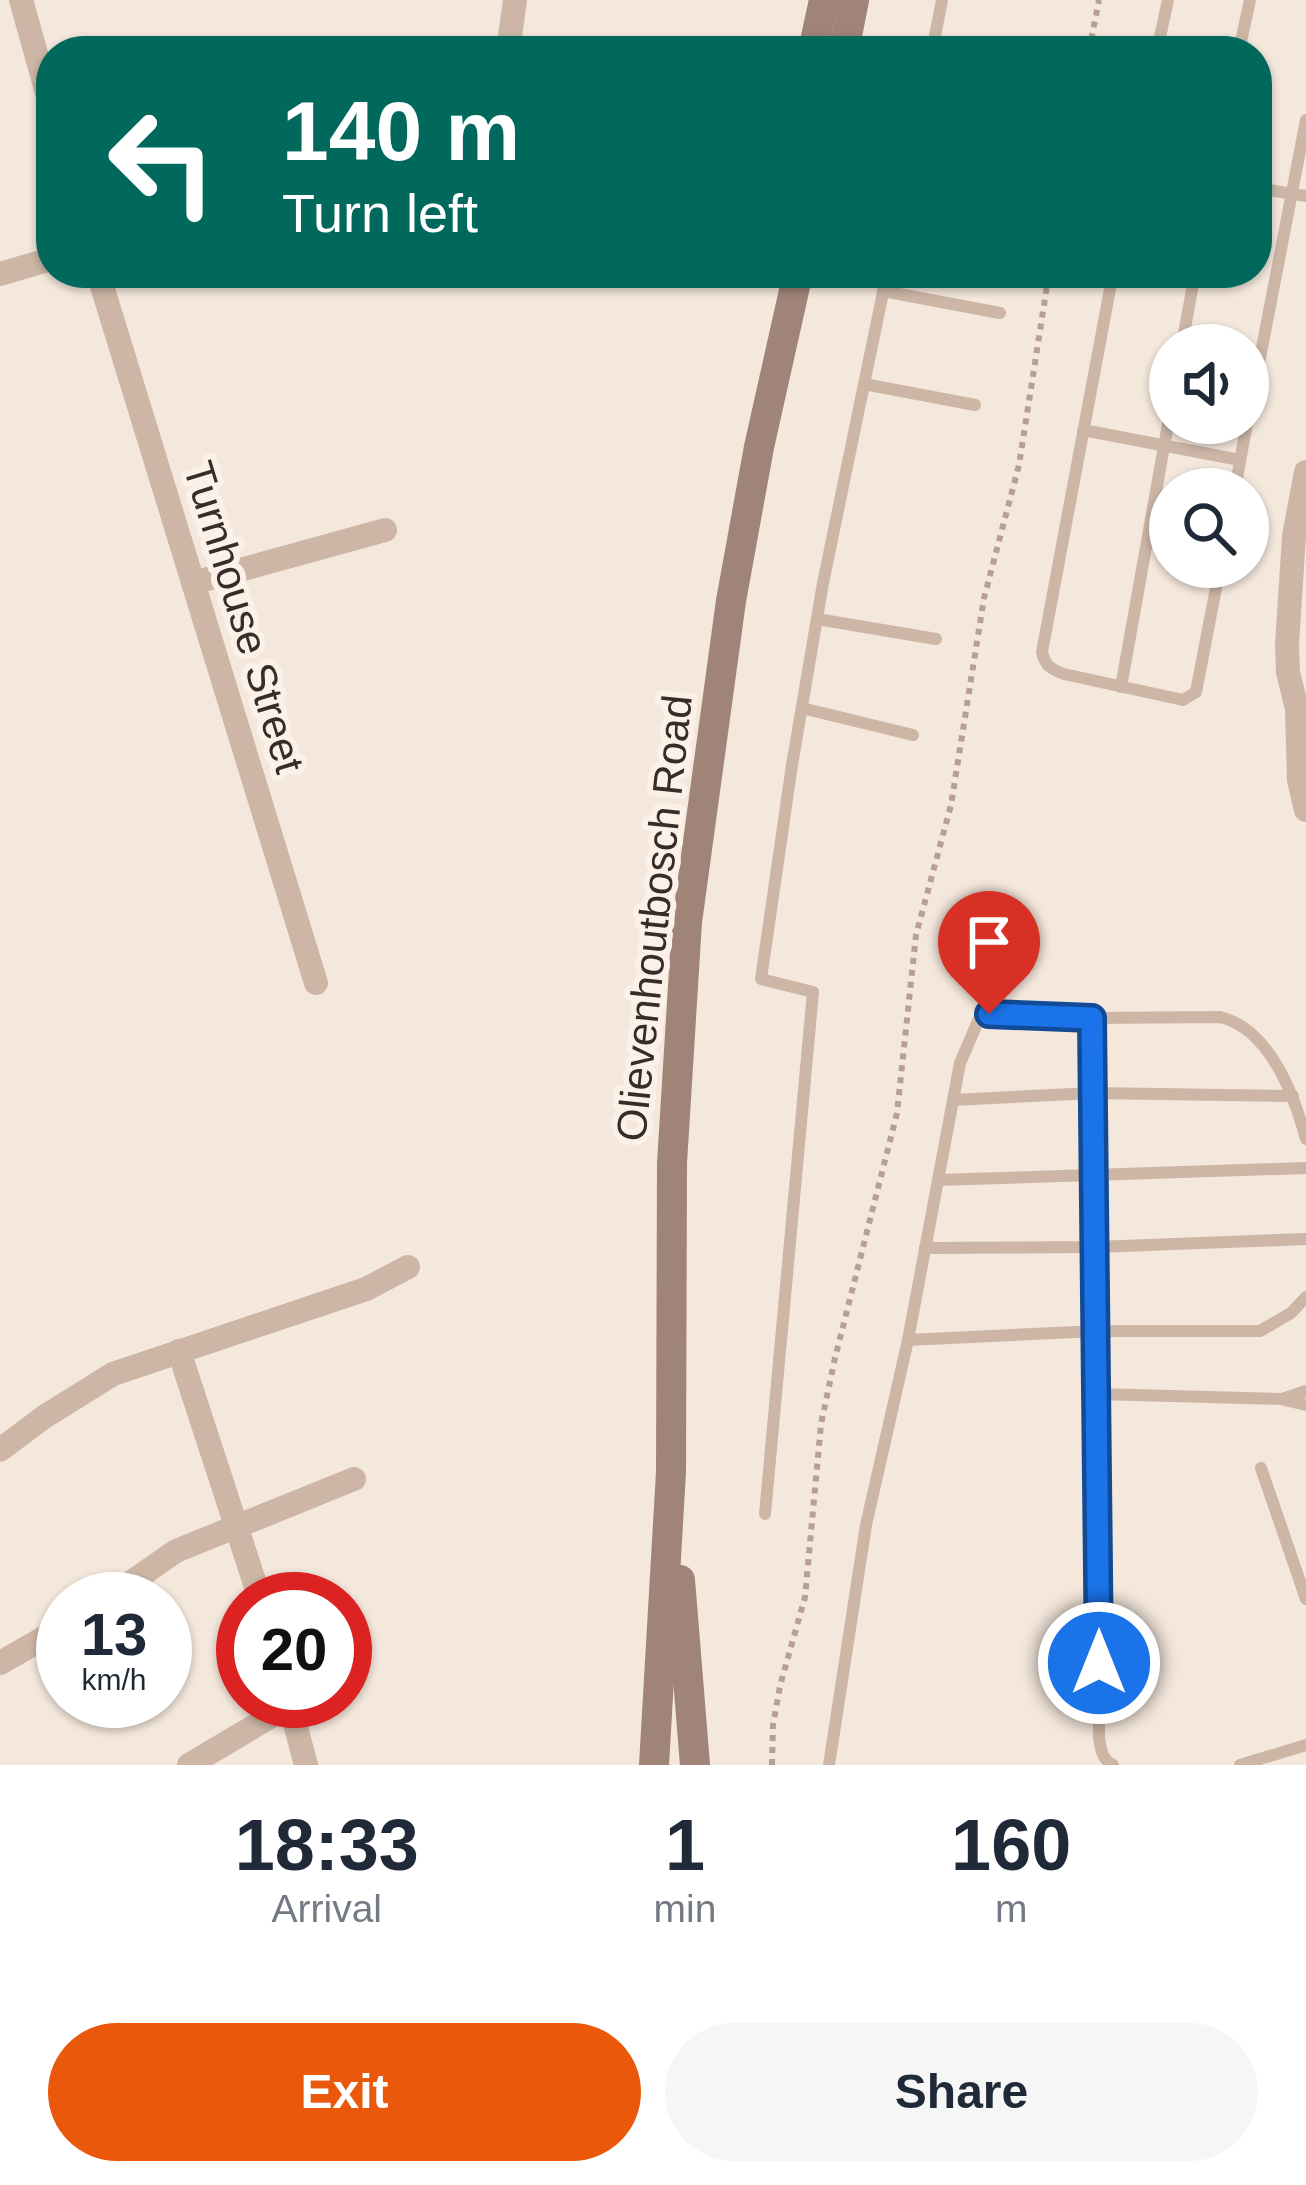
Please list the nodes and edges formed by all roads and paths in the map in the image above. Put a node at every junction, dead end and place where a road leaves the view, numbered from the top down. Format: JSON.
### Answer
{"nodes":[{"id":1,"x":21,"y":0,"type":"edge"},
{"id":2,"x":515,"y":0,"type":"edge"},
{"id":3,"x":814,"y":0,"type":"edge"},
{"id":4,"x":824,"y":0,"type":"edge"},
{"id":5,"x":854,"y":0,"type":"edge"},
{"id":6,"x":943,"y":0,"type":"edge"},
{"id":7,"x":1099,"y":0,"type":"edge"},
{"id":8,"x":1168,"y":0,"type":"edge"},
{"id":9,"x":1250,"y":0,"type":"edge"},
{"id":10,"x":510,"y":36,"type":"edge"},
{"id":11,"x":811,"y":36,"type":"edge"},
{"id":12,"x":814,"y":36,"type":"edge"},
{"id":13,"x":847,"y":36,"type":"edge"},
{"id":14,"x":935,"y":36,"type":"edge"},
{"id":15,"x":1092,"y":36,"type":"edge"},
{"id":16,"x":1160,"y":36,"type":"edge"},
{"id":17,"x":1242,"y":36,"type":"edge"},
{"id":18,"x":36,"y":54,"type":"edge"},
{"id":19,"x":1306,"y":120,"type":"edge"},
{"id":20,"x":1299,"y":195,"type":"edge"},
{"id":21,"x":36,"y":263,"type":"edge"},
{"id":22,"x":0,"y":274,"type":"edge"},
{"id":23,"x":103,"y":288,"type":"edge"},
{"id":24,"x":776,"y":288,"type":"edge"},
{"id":25,"x":795,"y":288,"type":"edge"},
{"id":26,"x":884,"y":288,"type":"edge"},
{"id":27,"x":1047,"y":288,"type":"edge"},
{"id":28,"x":1110,"y":288,"type":"edge"},
{"id":29,"x":1193,"y":288,"type":"edge"},
{"id":30,"x":883,"y":291,"type":"junction"},
{"id":31,"x":1000,"y":313,"type":"dead end"},
{"id":32,"x":1186,"y":324,"type":"edge"},
{"id":33,"x":1269,"y":329,"type":"edge"},
{"id":34,"x":864,"y":383,"type":"junction"},
{"id":35,"x":975,"y":405,"type":"dead end"},
{"id":36,"x":1083,"y":430,"type":"junction"},
{"id":37,"x":1243,"y":444,"type":"edge"},
{"id":38,"x":1164,"y":445,"type":"junction"},
{"id":39,"x":759,"y":447,"type":"junction"},
{"id":40,"x":1240,"y":460,"type":"junction"},
{"id":41,"x":1239,"y":468,"type":"edge"},
{"id":42,"x":1306,"y":472,"type":"edge"},
{"id":43,"x":385,"y":530,"type":"dead end"},
{"id":44,"x":193,"y":584,"type":"junction"},
{"id":45,"x":1216,"y":588,"type":"edge"},
{"id":46,"x":817,"y":619,"type":"junction"},
{"id":47,"x":936,"y":639,"type":"dead end"},
{"id":48,"x":1120,"y":687,"type":"junction"},
{"id":49,"x":802,"y":708,"type":"junction"},
{"id":50,"x":1301,"y":714,"type":"edge"},
{"id":51,"x":913,"y":735,"type":"dead end"},
{"id":52,"x":1306,"y":810,"type":"edge"},
{"id":53,"x":316,"y":983,"type":"dead end"},
{"id":54,"x":1092,"y":1018,"type":"junction"},
{"id":55,"x":1094,"y":1094,"type":"junction"},
{"id":56,"x":1293,"y":1096,"type":"junction"},
{"id":57,"x":953,"y":1100,"type":"junction"},
{"id":58,"x":1306,"y":1139,"type":"edge"},
{"id":59,"x":1306,"y":1168,"type":"edge"},
{"id":60,"x":1095,"y":1173,"type":"junction"},
{"id":61,"x":938,"y":1180,"type":"junction"},
{"id":62,"x":1306,"y":1239,"type":"edge"},
{"id":63,"x":1096,"y":1247,"type":"junction"},
{"id":64,"x":925,"y":1249,"type":"junction"},
{"id":65,"x":408,"y":1267,"type":"dead end"},
{"id":66,"x":1306,"y":1297,"type":"edge"},
{"id":67,"x":1097,"y":1331,"type":"junction"},
{"id":68,"x":908,"y":1340,"type":"junction"},
{"id":69,"x":179,"y":1352,"type":"junction"},
{"id":70,"x":1306,"y":1391,"type":"edge"},
{"id":71,"x":1098,"y":1394,"type":"junction"},
{"id":72,"x":1281,"y":1399,"type":"junction"},
{"id":73,"x":1306,"y":1406,"type":"edge"},
{"id":74,"x":0,"y":1450,"type":"edge"},
{"id":75,"x":1261,"y":1468,"type":"dead end"},
{"id":76,"x":670,"y":1472,"type":"junction"},
{"id":77,"x":354,"y":1479,"type":"dead end"},
{"id":78,"x":765,"y":1514,"type":"dead end"},
{"id":79,"x":238,"y":1528,"type":"junction"},
{"id":80,"x":146,"y":1572,"type":"edge"},
{"id":81,"x":252,"y":1572,"type":"edge"},
{"id":82,"x":1306,"y":1599,"type":"edge"},
{"id":83,"x":36,"y":1643,"type":"edge"},
{"id":84,"x":0,"y":1663,"type":"edge"},
{"id":85,"x":249,"y":1728,"type":"edge"},
{"id":86,"x":296,"y":1728,"type":"edge"},
{"id":87,"x":1306,"y":1745,"type":"edge"},
{"id":88,"x":189,"y":1765,"type":"edge"},
{"id":89,"x":306,"y":1765,"type":"edge"},
{"id":90,"x":654,"y":1765,"type":"edge"},
{"id":91,"x":695,"y":1765,"type":"edge"},
{"id":92,"x":772,"y":1765,"type":"edge"},
{"id":93,"x":829,"y":1765,"type":"edge"},
{"id":94,"x":1113,"y":1765,"type":"edge"},
{"id":95,"x":1240,"y":1765,"type":"edge"}],
"edges":[{"from":1,"to":18,"type":"street"},
{"from":2,"to":10,"type":"street"},
{"from":3,"to":11,"type":"main road"},
{"from":4,"to":12,"type":"main road"},
{"from":5,"to":13,"type":"main road"},
{"from":6,"to":14,"type":"lane"},
{"from":7,"to":15,"type":"path"},
{"from":8,"to":16,"type":"lane"},
{"from":9,"to":17,"type":"lane"},
{"from":19,"to":20,"type":"lane"},
{"from":20,"to":33,"type":"lane"},
{"from":21,"to":22,"type":"street"},
{"from":23,"to":44,"type":"street","name":"Turnhouse Street"},
{"from":24,"to":39,"type":"main road","name":"Olievenhoutbosch Road"},
{"from":25,"to":39,"type":"main road","name":"Olievenhoutbosch Road"},
{"from":26,"to":30,"type":"lane"},
{"from":27,"to":92,"type":"path"},
{"from":28,"to":36,"type":"lane"},
{"from":29,"to":32,"type":"lane"},
{"from":30,"to":31,"type":"lane"},
{"from":30,"to":34,"type":"lane"},
{"from":34,"to":35,"type":"lane"},
{"from":34,"to":46,"type":"lane"},
{"from":36,"to":38,"type":"lane"},
{"from":36,"to":48,"type":"lane"},
{"from":37,"to":40,"type":"lane"},
{"from":38,"to":40,"type":"lane"},
{"from":38,"to":48,"type":"lane"},
{"from":39,"to":76,"type":"main road","name":"Olievenhoutbosch Road"},
{"from":40,"to":41,"type":"lane"},
{"from":42,"to":50,"type":"street"},
{"from":43,"to":44,"type":"street"},
{"from":44,"to":53,"type":"street","name":"Turnhouse Street"},
{"from":45,"to":48,"type":"lane"},
{"from":46,"to":47,"type":"lane"},
{"from":46,"to":49,"type":"lane"},
{"from":49,"to":51,"type":"lane"},
{"from":49,"to":78,"type":"lane"},
{"from":50,"to":52,"type":"street"},
{"from":54,"to":55,"type":"lane"},
{"from":54,"to":56,"type":"lane"},
{"from":54,"to":57,"type":"lane"},
{"from":55,"to":56,"type":"lane"},
{"from":55,"to":57,"type":"lane"},
{"from":55,"to":60,"type":"lane"},
{"from":56,"to":58,"type":"lane"},
{"from":57,"to":61,"type":"lane"},
{"from":59,"to":60,"type":"lane"},
{"from":60,"to":61,"type":"lane"},
{"from":60,"to":63,"type":"lane"},
{"from":61,"to":64,"type":"lane"},
{"from":62,"to":63,"type":"lane"},
{"from":63,"to":64,"type":"lane"},
{"from":63,"to":67,"type":"lane"},
{"from":64,"to":68,"type":"lane"},
{"from":65,"to":69,"type":"street"},
{"from":66,"to":67,"type":"lane"},
{"from":67,"to":68,"type":"lane"},
{"from":67,"to":71,"type":"lane"},
{"from":68,"to":93,"type":"lane"},
{"from":69,"to":74,"type":"street"},
{"from":69,"to":79,"type":"street"},
{"from":70,"to":72,"type":"lane"},
{"from":71,"to":72,"type":"lane"},
{"from":71,"to":94,"type":"lane"},
{"from":72,"to":73,"type":"lane"},
{"from":75,"to":82,"type":"lane"},
{"from":76,"to":90,"type":"main road","name":"Olievenhoutbosch Road"},
{"from":76,"to":91,"type":"main road","name":"Olievenhoutbosch Road"},
{"from":77,"to":79,"type":"street"},
{"from":79,"to":80,"type":"street"},
{"from":79,"to":81,"type":"street"},
{"from":83,"to":84,"type":"street"},
{"from":85,"to":88,"type":"street"},
{"from":86,"to":89,"type":"street"},
{"from":87,"to":95,"type":"lane"}]}
